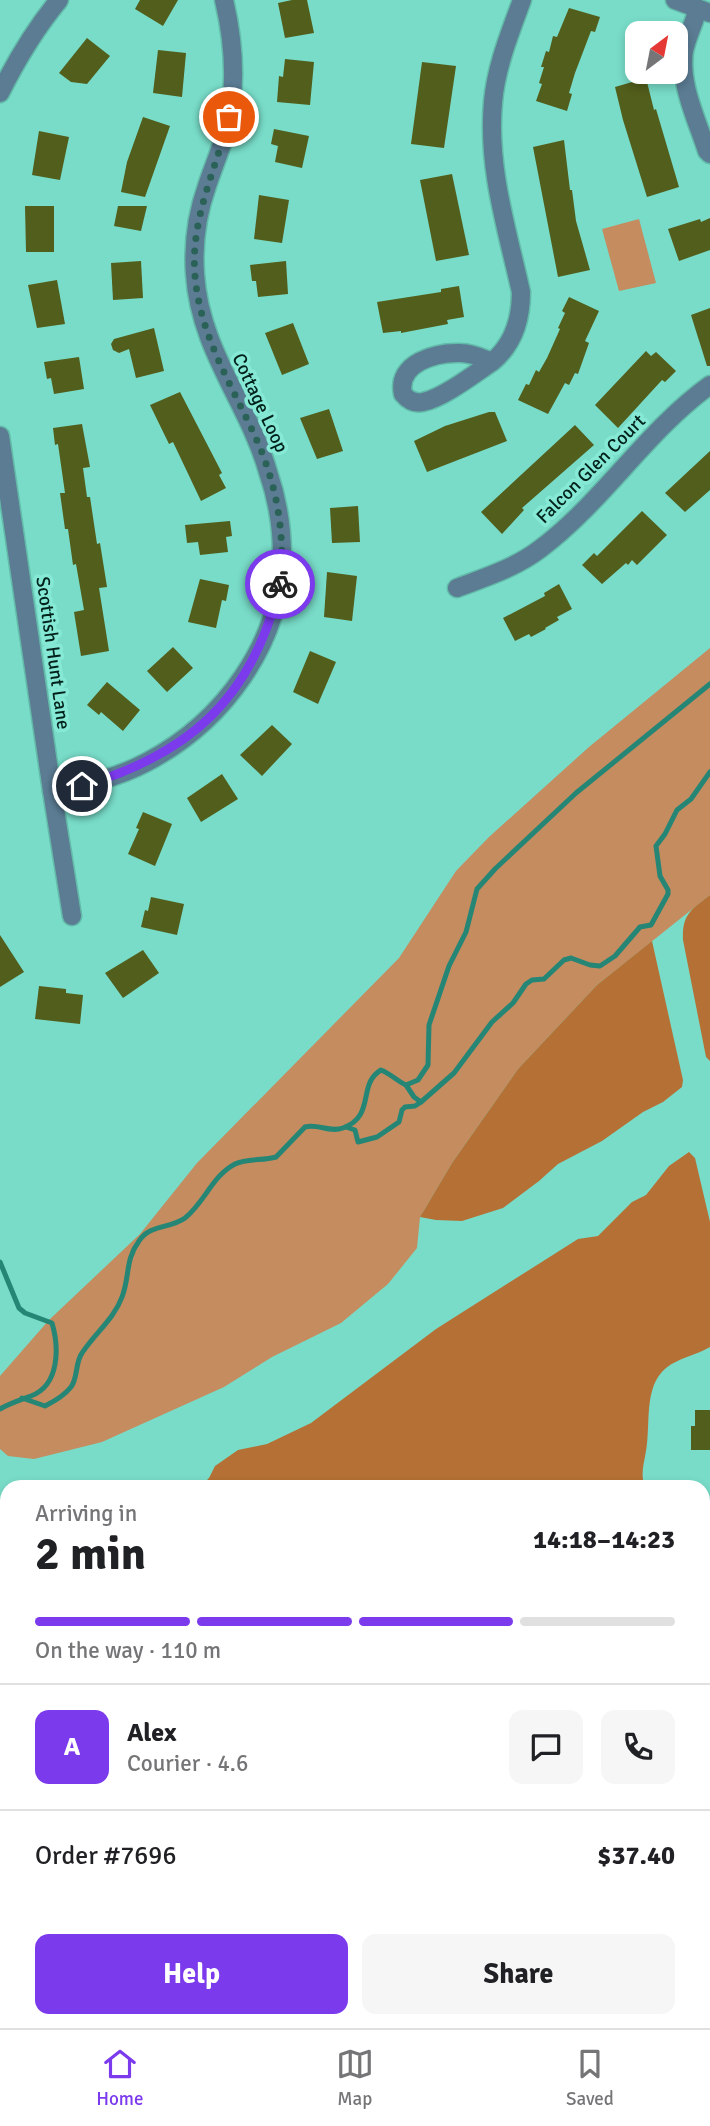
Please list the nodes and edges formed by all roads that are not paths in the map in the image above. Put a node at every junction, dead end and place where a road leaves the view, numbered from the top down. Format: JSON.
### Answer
{"nodes":[{"id":1,"x":59,"y":0,"type":"edge"},
{"id":2,"x":224,"y":0,"type":"edge"},
{"id":3,"x":522,"y":0,"type":"edge"},
{"id":4,"x":675,"y":0,"type":"edge"},
{"id":5,"x":704,"y":11,"type":"edge"},
{"id":6,"x":0,"y":93,"type":"edge"},
{"id":7,"x":710,"y":154,"type":"edge"},
{"id":8,"x":492,"y":362,"type":"dead end"},
{"id":9,"x":710,"y":385,"type":"edge"},
{"id":10,"x":0,"y":436,"type":"edge"},
{"id":11,"x":457,"y":588,"type":"dead end"},
{"id":12,"x":51,"y":791,"type":"junction"},
{"id":13,"x":72,"y":916,"type":"dead end"}],
"edges":[{"from":1,"to":6,"type":"street"},
{"from":2,"to":12,"type":"street","name":"Cottage Loop"},
{"from":3,"to":8,"type":"street"},
{"from":4,"to":5,"type":"street"},
{"from":5,"to":7,"type":"street"},
{"from":9,"to":11,"type":"street","name":"Falcon Glen Court"},
{"from":10,"to":12,"type":"street","name":"Scottish Hunt Lane"},
{"from":12,"to":13,"type":"street","name":"Scottish Hunt Lane"}]}
